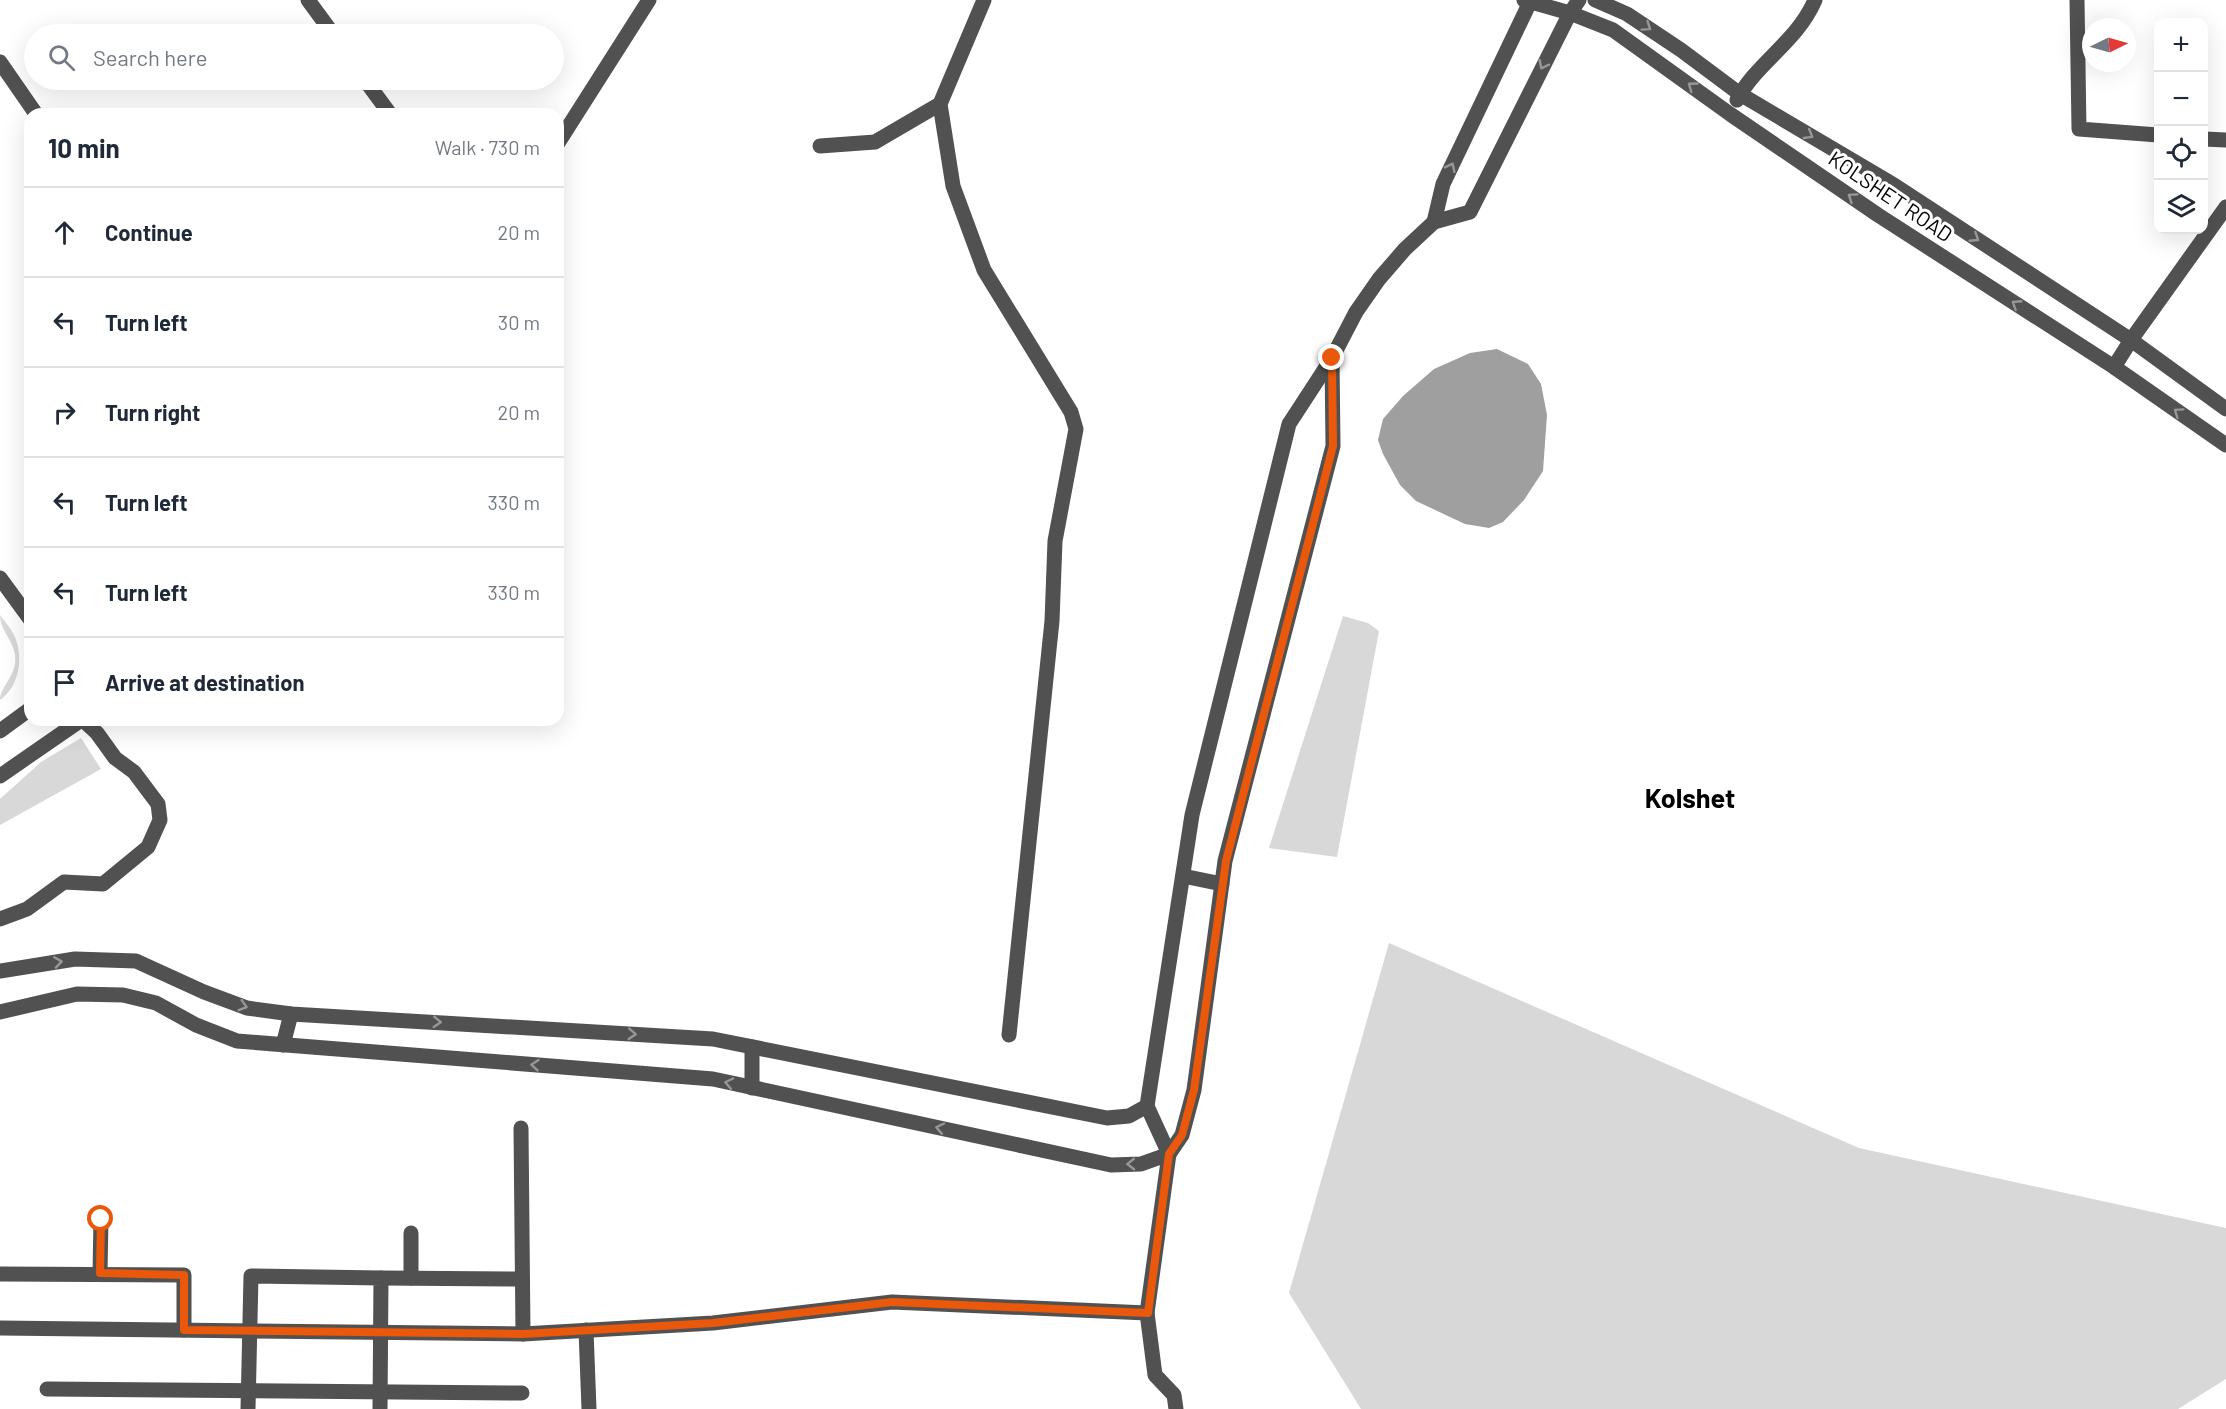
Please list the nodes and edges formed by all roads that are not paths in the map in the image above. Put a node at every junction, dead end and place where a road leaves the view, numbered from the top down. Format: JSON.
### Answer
{"nodes":[{"id":1,"x":308,"y":0,"type":"edge"},
{"id":2,"x":649,"y":0,"type":"edge"},
{"id":3,"x":984,"y":0,"type":"edge"},
{"id":4,"x":1579,"y":0,"type":"edge"},
{"id":5,"x":1595,"y":0,"type":"edge"},
{"id":6,"x":1815,"y":0,"type":"edge"},
{"id":7,"x":2078,"y":0,"type":"edge"},
{"id":8,"x":1527,"y":1,"type":"edge"},
{"id":9,"x":1570,"y":13,"type":"junction"},
{"id":10,"x":326,"y":24,"type":"edge"},
{"id":11,"x":0,"y":62,"type":"edge"},
{"id":12,"x":372,"y":90,"type":"edge"},
{"id":13,"x":1740,"y":94,"type":"junction"},
{"id":14,"x":940,"y":104,"type":"junction"},
{"id":15,"x":32,"y":108,"type":"edge"},
{"id":16,"x":386,"y":108,"type":"edge"},
{"id":17,"x":1730,"y":114,"type":"junction"},
{"id":18,"x":564,"y":134,"type":"edge"},
{"id":19,"x":2154,"y":135,"type":"edge"},
{"id":20,"x":2208,"y":139,"type":"edge"},
{"id":21,"x":2226,"y":140,"type":"edge"},
{"id":22,"x":820,"y":146,"type":"dead end"},
{"id":23,"x":2226,"y":207,"type":"edge"},
{"id":24,"x":1434,"y":222,"type":"junction"},
{"id":25,"x":2131,"y":340,"type":"junction"},
{"id":26,"x":1332,"y":358,"type":"junction"},
{"id":27,"x":2114,"y":367,"type":"junction"},
{"id":28,"x":2226,"y":410,"type":"edge"},
{"id":29,"x":2226,"y":445,"type":"edge"},
{"id":30,"x":0,"y":578,"type":"edge"},
{"id":31,"x":24,"y":611,"type":"edge"},
{"id":32,"x":24,"y":713,"type":"edge"},
{"id":33,"x":73,"y":726,"type":"edge"},
{"id":34,"x":89,"y":726,"type":"edge"},
{"id":35,"x":0,"y":731,"type":"edge"},
{"id":36,"x":0,"y":776,"type":"edge"},
{"id":37,"x":1183,"y":876,"type":"junction"},
{"id":38,"x":1222,"y":884,"type":"junction"},
{"id":39,"x":0,"y":919,"type":"edge"},
{"id":40,"x":0,"y":971,"type":"edge"},
{"id":41,"x":0,"y":1012,"type":"edge"},
{"id":42,"x":291,"y":1014,"type":"junction"},
{"id":43,"x":1010,"y":1035,"type":"dead end"},
{"id":44,"x":283,"y":1044,"type":"junction"},
{"id":45,"x":752,"y":1047,"type":"junction"},
{"id":46,"x":752,"y":1088,"type":"junction"},
{"id":47,"x":1147,"y":1106,"type":"junction"},
{"id":48,"x":520,"y":1128,"type":"dead end"},
{"id":49,"x":1169,"y":1154,"type":"junction"},
{"id":50,"x":101,"y":1219,"type":"dead end"},
{"id":51,"x":411,"y":1233,"type":"dead end"},
{"id":52,"x":100,"y":1273,"type":"junction"},
{"id":53,"x":0,"y":1274,"type":"edge"},
{"id":54,"x":381,"y":1278,"type":"junction"},
{"id":55,"x":411,"y":1278,"type":"junction"},
{"id":56,"x":522,"y":1279,"type":"junction"},
{"id":57,"x":1148,"y":1313,"type":"junction"},
{"id":58,"x":0,"y":1328,"type":"edge"},
{"id":59,"x":184,"y":1330,"type":"junction"},
{"id":60,"x":586,"y":1330,"type":"junction"},
{"id":61,"x":249,"y":1331,"type":"junction"},
{"id":62,"x":380,"y":1332,"type":"junction"},
{"id":63,"x":523,"y":1334,"type":"junction"},
{"id":64,"x":47,"y":1389,"type":"dead end"},
{"id":65,"x":248,"y":1390,"type":"junction"},
{"id":66,"x":380,"y":1391,"type":"junction"},
{"id":67,"x":522,"y":1393,"type":"dead end"},
{"id":68,"x":248,"y":1409,"type":"edge"},
{"id":69,"x":380,"y":1409,"type":"edge"},
{"id":70,"x":589,"y":1409,"type":"edge"},
{"id":71,"x":1176,"y":1409,"type":"edge"}],
"edges":[{"from":1,"to":10,"type":"street"},
{"from":2,"to":18,"type":"street"},
{"from":3,"to":14,"type":"street"},
{"from":4,"to":9,"type":"street"},
{"from":5,"to":13,"type":"street","name":"KOLSHET ROAD","one_way":true},
{"from":6,"to":13,"type":"street"},
{"from":7,"to":19,"type":"street"},
{"from":8,"to":9,"type":"street","name":"KOLSHET ROAD"},
{"from":24,"to":8,"type":"street","one_way":true},
{"from":17,"to":9,"type":"street","name":"KOLSHET ROAD","one_way":true},
{"from":9,"to":24,"type":"street","one_way":true},
{"from":11,"to":15,"type":"street"},
{"from":12,"to":16,"type":"street"},
{"from":13,"to":17,"type":"street"},
{"from":13,"to":25,"type":"street","name":"KOLSHET ROAD","one_way":true},
{"from":14,"to":22,"type":"street"},
{"from":14,"to":43,"type":"street"},
{"from":27,"to":17,"type":"street","name":"KOLSHET ROAD","one_way":true},
{"from":20,"to":21,"type":"street"},
{"from":23,"to":25,"type":"street"},
{"from":24,"to":26,"type":"street"},
{"from":25,"to":27,"type":"street"},
{"from":25,"to":28,"type":"street","name":"KOLSHET ROAD"},
{"from":26,"to":37,"type":"street"},
{"from":26,"to":38,"type":"street"},
{"from":29,"to":27,"type":"street","name":"KOLSHET ROAD","one_way":true},
{"from":30,"to":31,"type":"street"},
{"from":32,"to":35,"type":"street"},
{"from":33,"to":36,"type":"street"},
{"from":34,"to":39,"type":"street"},
{"from":37,"to":38,"type":"street"},
{"from":37,"to":47,"type":"street"},
{"from":38,"to":49,"type":"street"},
{"from":40,"to":42,"type":"street","one_way":true},
{"from":41,"to":44,"type":"street"},
{"from":42,"to":44,"type":"street"},
{"from":42,"to":45,"type":"street","one_way":true},
{"from":46,"to":44,"type":"street","one_way":true},
{"from":45,"to":46,"type":"street"},
{"from":45,"to":47,"type":"street"},
{"from":49,"to":46,"type":"street","one_way":true},
{"from":47,"to":49,"type":"street"},
{"from":48,"to":56,"type":"street"},
{"from":49,"to":57,"type":"street"},
{"from":50,"to":52,"type":"street"},
{"from":51,"to":55,"type":"street"},
{"from":52,"to":53,"type":"street"},
{"from":52,"to":59,"type":"street"},
{"from":54,"to":55,"type":"street"},
{"from":54,"to":61,"type":"street"},
{"from":54,"to":62,"type":"street"},
{"from":55,"to":56,"type":"street"},
{"from":56,"to":63,"type":"street"},
{"from":57,"to":60,"type":"street"},
{"from":57,"to":71,"type":"street"},
{"from":58,"to":59,"type":"street"},
{"from":59,"to":61,"type":"street"},
{"from":60,"to":63,"type":"street"},
{"from":60,"to":70,"type":"street"},
{"from":61,"to":62,"type":"street"},
{"from":61,"to":65,"type":"street"},
{"from":62,"to":63,"type":"street"},
{"from":62,"to":66,"type":"street"},
{"from":64,"to":65,"type":"street"},
{"from":65,"to":66,"type":"street"},
{"from":65,"to":68,"type":"street"},
{"from":66,"to":67,"type":"street"},
{"from":66,"to":69,"type":"street"}]}
